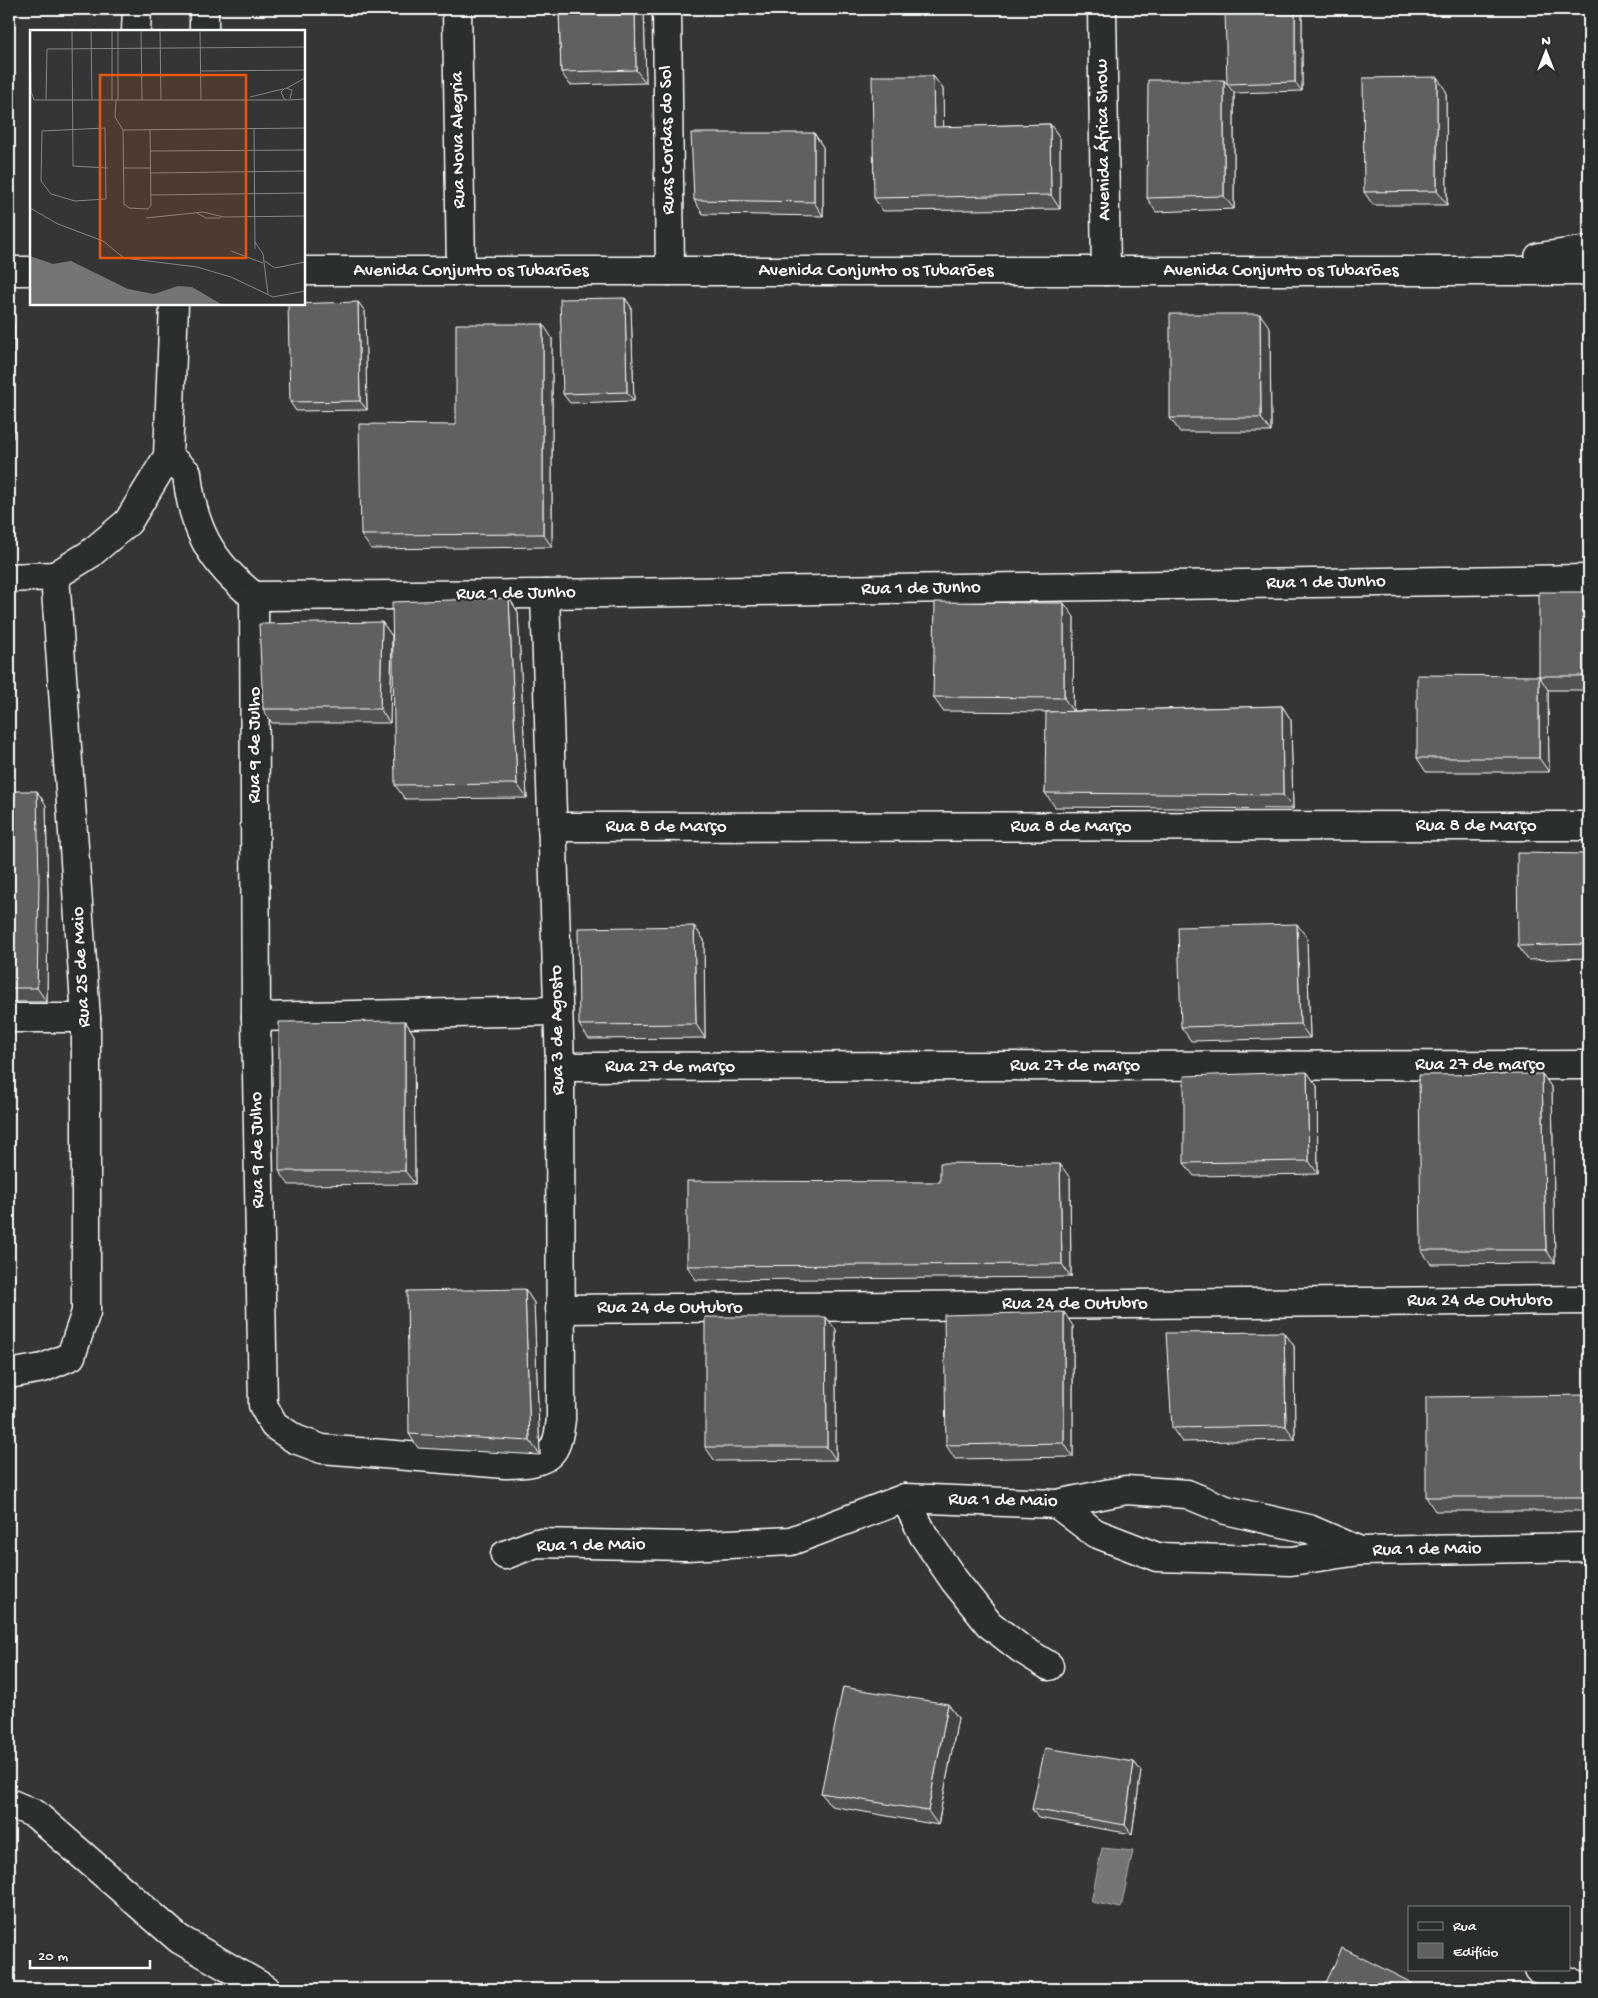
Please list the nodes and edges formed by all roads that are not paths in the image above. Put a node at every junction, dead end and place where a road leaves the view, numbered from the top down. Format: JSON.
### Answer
{"nodes":[{"id":1,"x":137,"y":9,"type":"edge"},
{"id":2,"x":204,"y":9,"type":"edge"},
{"id":3,"x":456,"y":9,"type":"edge"},
{"id":4,"x":666,"y":9,"type":"edge"},
{"id":5,"x":1102,"y":9,"type":"edge"},
{"id":6,"x":136,"y":30,"type":"edge"},
{"id":7,"x":204,"y":30,"type":"edge"},
{"id":8,"x":1589,"y":250,"type":"edge"},
{"id":9,"x":9,"y":270,"type":"edge"},
{"id":10,"x":30,"y":270,"type":"edge"},
{"id":11,"x":305,"y":270,"type":"edge"},
{"id":12,"x":461,"y":270,"type":"junction"},
{"id":13,"x":670,"y":270,"type":"junction"},
{"id":14,"x":1106,"y":271,"type":"junction"},
{"id":15,"x":1448,"y":271,"type":"junction"},
{"id":16,"x":1589,"y":271,"type":"edge"},
{"id":17,"x":174,"y":305,"type":"edge"},
{"id":18,"x":168,"y":456,"type":"junction"},
{"id":19,"x":56,"y":576,"type":"junction"},
{"id":20,"x":9,"y":578,"type":"edge"},
{"id":21,"x":1589,"y":578,"type":"edge"},
{"id":22,"x":545,"y":594,"type":"junction"},
{"id":23,"x":254,"y":596,"type":"junction"},
{"id":24,"x":1589,"y":826,"type":"edge"},
{"id":25,"x":552,"y":827,"type":"junction"},
{"id":26,"x":558,"y":1010,"type":"junction"},
{"id":27,"x":256,"y":1017,"type":"junction"},
{"id":28,"x":9,"y":1018,"type":"edge"},
{"id":29,"x":86,"y":1018,"type":"junction"},
{"id":30,"x":1589,"y":1064,"type":"edge"},
{"id":31,"x":560,"y":1067,"type":"junction"},
{"id":32,"x":1589,"y":1300,"type":"edge"},
{"id":33,"x":560,"y":1308,"type":"junction"},
{"id":34,"x":9,"y":1374,"type":"edge"},
{"id":35,"x":543,"y":1459,"type":"joint"},
{"id":36,"x":905,"y":1498,"type":"junction"},
{"id":37,"x":1057,"y":1504,"type":"junction"},
{"id":38,"x":1589,"y":1547,"type":"edge"},
{"id":39,"x":1360,"y":1551,"type":"junction"},
{"id":40,"x":505,"y":1555,"type":"dead end"},
{"id":41,"x":1049,"y":1666,"type":"dead end"},
{"id":42,"x":9,"y":1803,"type":"edge"},
{"id":43,"x":1541,"y":1970,"type":"edge"},
{"id":44,"x":266,"y":1989,"type":"edge"},
{"id":45,"x":1588,"y":1989,"type":"edge"}],
"edges":[{"from":1,"to":6,"type":"street"},
{"from":2,"to":7,"type":"street"},
{"from":3,"to":12,"type":"street","name":"Rua Nova Alegria"},
{"from":4,"to":13,"type":"street","name":"Ruas Cordas do Sol"},
{"from":5,"to":14,"type":"street","name":"Avenida África Show"},
{"from":8,"to":15,"type":"street"},
{"from":9,"to":10,"type":"street"},
{"from":11,"to":12,"type":"street","name":"Avenida Conjunto os Tubarões"},
{"from":12,"to":13,"type":"street","name":"Avenida Conjunto os Tubarões"},
{"from":13,"to":14,"type":"street","name":"Avenida Conjunto os Tubarões"},
{"from":14,"to":15,"type":"street","name":"Avenida Conjunto os Tubarões"},
{"from":15,"to":16,"type":"street"},
{"from":17,"to":18,"type":"street"},
{"from":18,"to":19,"type":"street"},
{"from":18,"to":23,"type":"street"},
{"from":19,"to":20,"type":"street"},
{"from":19,"to":29,"type":"street","name":"Rua 25 de Maio"},
{"from":21,"to":22,"type":"street","name":"Rua 1 de Junho"},
{"from":22,"to":23,"type":"street","name":"Rua 1 de Junho"},
{"from":22,"to":25,"type":"street","name":"Rua 3 de Agosto"},
{"from":23,"to":27,"type":"street","name":"Rua 9 de Julho"},
{"from":24,"to":25,"type":"street","name":"Rua 8 de Março"},
{"from":25,"to":26,"type":"street","name":"Rua 3 de Agosto"},
{"from":26,"to":27,"type":"street"},
{"from":26,"to":31,"type":"street","name":"Rua 3 de Agosto"},
{"from":27,"to":35,"type":"street","name":"Rua 9 de Julho"},
{"from":28,"to":29,"type":"street"},
{"from":29,"to":34,"type":"street","name":"Rua 25 de Maio"},
{"from":30,"to":31,"type":"street","name":"Rua 27 de março"},
{"from":31,"to":33,"type":"street","name":"Rua 3 de Agosto"},
{"from":32,"to":33,"type":"street","name":"Rua 24 de Outubro"},
{"from":33,"to":35,"type":"street","name":"Rua 3 de Agosto"},
{"from":36,"to":37,"type":"street","name":"Rua 1 de Maio"},
{"from":36,"to":40,"type":"street","name":"Rua 1 de Maio"},
{"from":36,"to":41,"type":"street"},
{"from":37,"to":39,"type":"street","name":"Rua 1 de Maio"},
{"from":37,"to":39,"type":"street"},
{"from":38,"to":39,"type":"street","name":"Rua 1 de Maio"},
{"from":42,"to":44,"type":"street"},
{"from":43,"to":45,"type":"street"}]}
